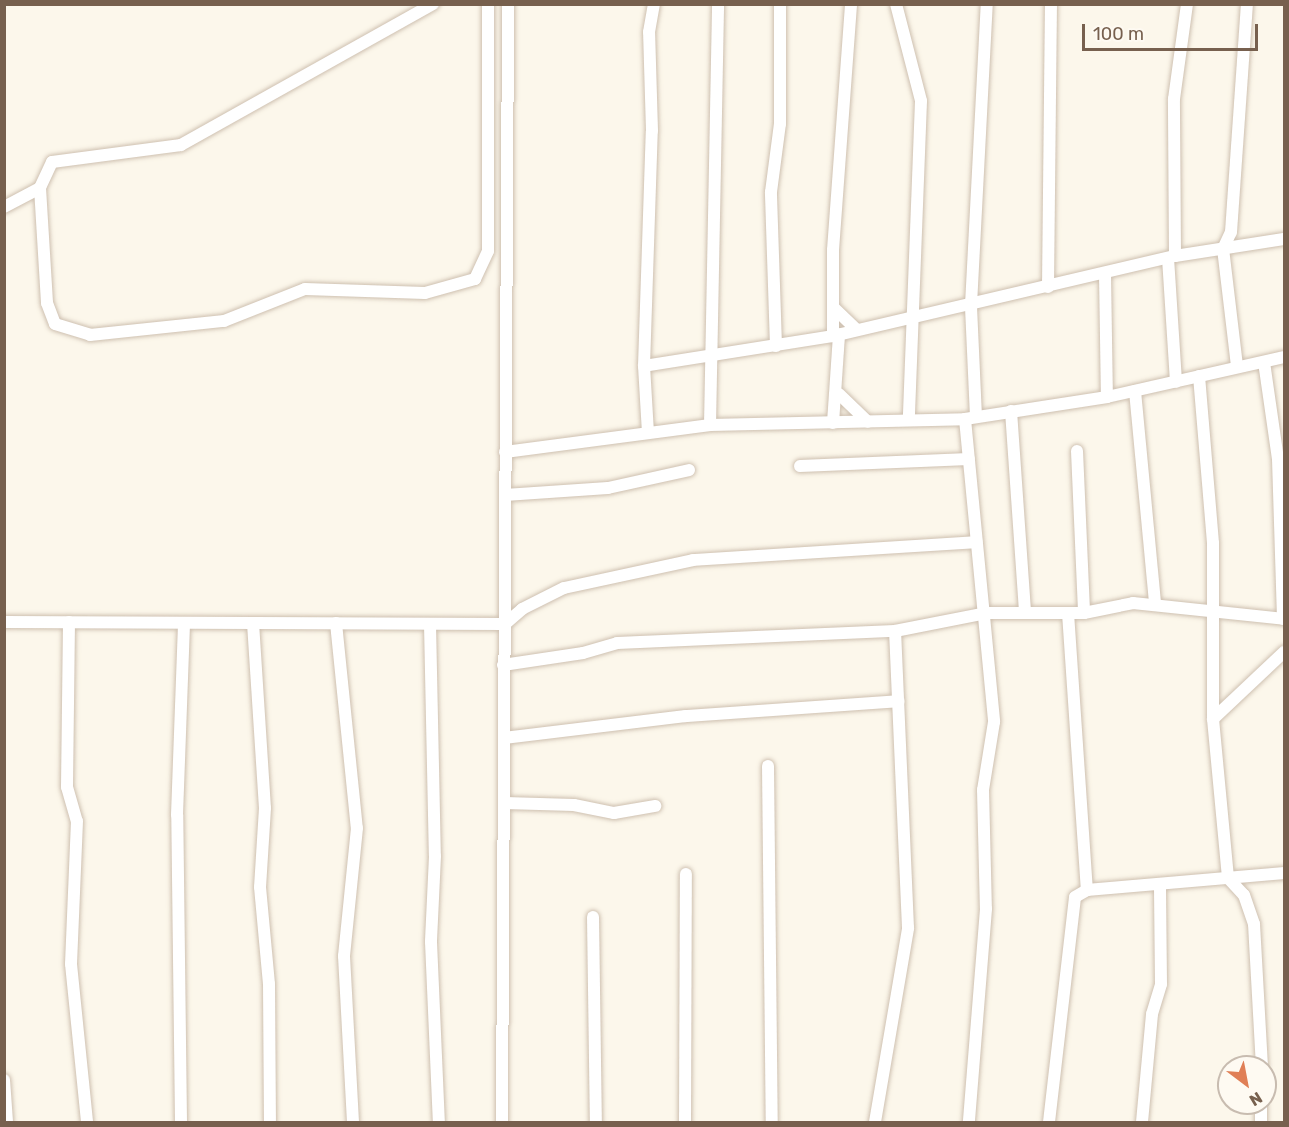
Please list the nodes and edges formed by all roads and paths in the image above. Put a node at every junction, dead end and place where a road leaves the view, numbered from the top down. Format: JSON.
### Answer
{"nodes":[{"id":1,"x":433,"y":4,"type":"edge"},
{"id":2,"x":488,"y":4,"type":"edge"},
{"id":3,"x":508,"y":4,"type":"edge"},
{"id":4,"x":654,"y":4,"type":"edge"},
{"id":5,"x":718,"y":4,"type":"edge"},
{"id":6,"x":780,"y":4,"type":"edge"},
{"id":7,"x":851,"y":4,"type":"edge"},
{"id":8,"x":896,"y":4,"type":"edge"},
{"id":9,"x":987,"y":4,"type":"edge"},
{"id":10,"x":1051,"y":4,"type":"edge"},
{"id":11,"x":1187,"y":4,"type":"edge"},
{"id":12,"x":1246,"y":4,"type":"edge"},
{"id":13,"x":40,"y":188,"type":"junction"},
{"id":14,"x":4,"y":207,"type":"edge"},
{"id":15,"x":1284,"y":239,"type":"edge"},
{"id":16,"x":1223,"y":249,"type":"junction"},
{"id":17,"x":1171,"y":257,"type":"junction"},
{"id":18,"x":1105,"y":274,"type":"junction"},
{"id":19,"x":1048,"y":287,"type":"junction"},
{"id":20,"x":971,"y":304,"type":"junction"},
{"id":21,"x":833,"y":307,"type":"junction"},
{"id":22,"x":915,"y":317,"type":"junction"},
{"id":23,"x":857,"y":330,"type":"junction"},
{"id":24,"x":836,"y":335,"type":"junction"},
{"id":25,"x":776,"y":346,"type":"junction"},
{"id":26,"x":1284,"y":357,"type":"edge"},
{"id":27,"x":713,"y":358,"type":"junction"},
{"id":28,"x":1264,"y":362,"type":"junction"},
{"id":29,"x":644,"y":366,"type":"junction"},
{"id":30,"x":1237,"y":366,"type":"junction"},
{"id":31,"x":1199,"y":376,"type":"junction"},
{"id":32,"x":1176,"y":382,"type":"junction"},
{"id":33,"x":1135,"y":391,"type":"junction"},
{"id":34,"x":839,"y":394,"type":"junction"},
{"id":35,"x":1107,"y":397,"type":"junction"},
{"id":36,"x":1011,"y":411,"type":"junction"},
{"id":37,"x":970,"y":418,"type":"junction"},
{"id":38,"x":909,"y":420,"type":"junction"},
{"id":39,"x":868,"y":422,"type":"junction"},
{"id":40,"x":833,"y":423,"type":"junction"},
{"id":41,"x":710,"y":425,"type":"junction"},
{"id":42,"x":648,"y":433,"type":"junction"},
{"id":43,"x":1077,"y":451,"type":"dead end"},
{"id":44,"x":505,"y":452,"type":"junction"},
{"id":45,"x":969,"y":459,"type":"junction"},
{"id":46,"x":801,"y":466,"type":"dead end"},
{"id":47,"x":689,"y":470,"type":"dead end"},
{"id":48,"x":505,"y":495,"type":"junction"},
{"id":49,"x":976,"y":542,"type":"junction"},
{"id":50,"x":1155,"y":604,"type":"junction"},
{"id":51,"x":1025,"y":613,"type":"junction"},
{"id":52,"x":1068,"y":613,"type":"junction"},
{"id":53,"x":1084,"y":613,"type":"junction"},
{"id":54,"x":987,"y":614,"type":"junction"},
{"id":55,"x":1209,"y":614,"type":"junction"},
{"id":56,"x":1284,"y":619,"type":"edge"},
{"id":57,"x":4,"y":622,"type":"edge"},
{"id":58,"x":69,"y":622,"type":"junction"},
{"id":59,"x":183,"y":623,"type":"junction"},
{"id":60,"x":253,"y":623,"type":"junction"},
{"id":61,"x":336,"y":623,"type":"junction"},
{"id":62,"x":430,"y":624,"type":"junction"},
{"id":63,"x":505,"y":624,"type":"junction"},
{"id":64,"x":895,"y":631,"type":"junction"},
{"id":65,"x":1284,"y":651,"type":"edge"},
{"id":66,"x":503,"y":665,"type":"junction"},
{"id":67,"x":898,"y":701,"type":"junction"},
{"id":68,"x":1213,"y":719,"type":"junction"},
{"id":69,"x":504,"y":738,"type":"junction"},
{"id":70,"x":768,"y":766,"type":"dead end"},
{"id":71,"x":505,"y":803,"type":"junction"},
{"id":72,"x":655,"y":806,"type":"dead end"},
{"id":73,"x":1284,"y":873,"type":"edge"},
{"id":74,"x":686,"y":874,"type":"dead end"},
{"id":75,"x":1228,"y":878,"type":"junction"},
{"id":76,"x":1160,"y":884,"type":"junction"},
{"id":77,"x":1087,"y":890,"type":"junction"},
{"id":78,"x":593,"y":917,"type":"dead end"},
{"id":79,"x":1261,"y":1055,"type":"edge"},
{"id":80,"x":4,"y":1080,"type":"edge"},
{"id":81,"x":7,"y":1122,"type":"edge"},
{"id":82,"x":87,"y":1122,"type":"edge"},
{"id":83,"x":181,"y":1122,"type":"edge"},
{"id":84,"x":270,"y":1122,"type":"edge"},
{"id":85,"x":353,"y":1122,"type":"edge"},
{"id":86,"x":439,"y":1122,"type":"edge"},
{"id":87,"x":502,"y":1122,"type":"edge"},
{"id":88,"x":596,"y":1122,"type":"edge"},
{"id":89,"x":686,"y":1122,"type":"edge"},
{"id":90,"x":772,"y":1122,"type":"edge"},
{"id":91,"x":875,"y":1122,"type":"edge"},
{"id":92,"x":969,"y":1122,"type":"edge"},
{"id":93,"x":1049,"y":1122,"type":"edge"},
{"id":94,"x":1142,"y":1122,"type":"edge"}],
"edges":[{"from":1,"to":13,"type":"street"},
{"from":2,"to":13,"type":"street"},
{"from":3,"to":44,"type":"street"},
{"from":4,"to":29,"type":"street"},
{"from":5,"to":27,"type":"street"},
{"from":6,"to":25,"type":"street"},
{"from":7,"to":21,"type":"street"},
{"from":8,"to":22,"type":"street"},
{"from":9,"to":20,"type":"street"},
{"from":10,"to":19,"type":"street"},
{"from":11,"to":17,"type":"street"},
{"from":12,"to":16,"type":"street"},
{"from":13,"to":14,"type":"street"},
{"from":15,"to":16,"type":"street"},
{"from":16,"to":17,"type":"street"},
{"from":16,"to":30,"type":"street"},
{"from":17,"to":18,"type":"street"},
{"from":17,"to":32,"type":"street"},
{"from":18,"to":19,"type":"street"},
{"from":18,"to":35,"type":"street"},
{"from":19,"to":20,"type":"street"},
{"from":20,"to":22,"type":"street"},
{"from":20,"to":37,"type":"street"},
{"from":21,"to":23,"type":"street"},
{"from":21,"to":24,"type":"street"},
{"from":22,"to":23,"type":"street"},
{"from":22,"to":38,"type":"street"},
{"from":23,"to":24,"type":"street"},
{"from":24,"to":25,"type":"street"},
{"from":24,"to":34,"type":"street"},
{"from":25,"to":27,"type":"street"},
{"from":26,"to":28,"type":"street"},
{"from":27,"to":29,"type":"street"},
{"from":27,"to":41,"type":"street"},
{"from":28,"to":30,"type":"street"},
{"from":28,"to":56,"type":"street"},
{"from":29,"to":42,"type":"street"},
{"from":30,"to":31,"type":"street"},
{"from":31,"to":32,"type":"street"},
{"from":31,"to":55,"type":"street"},
{"from":32,"to":33,"type":"street"},
{"from":33,"to":35,"type":"street"},
{"from":33,"to":50,"type":"street"},
{"from":34,"to":39,"type":"street"},
{"from":34,"to":40,"type":"street"},
{"from":35,"to":36,"type":"street"},
{"from":36,"to":37,"type":"street"},
{"from":36,"to":51,"type":"street"},
{"from":37,"to":38,"type":"street"},
{"from":37,"to":45,"type":"street"},
{"from":38,"to":39,"type":"street"},
{"from":39,"to":40,"type":"street"},
{"from":40,"to":41,"type":"street"},
{"from":41,"to":42,"type":"street"},
{"from":42,"to":44,"type":"street"},
{"from":43,"to":53,"type":"street"},
{"from":44,"to":48,"type":"street"},
{"from":45,"to":46,"type":"street"},
{"from":45,"to":49,"type":"street"},
{"from":47,"to":48,"type":"street"},
{"from":48,"to":63,"type":"street"},
{"from":49,"to":54,"type":"street"},
{"from":49,"to":63,"type":"street"},
{"from":50,"to":53,"type":"street"},
{"from":50,"to":55,"type":"street"},
{"from":51,"to":52,"type":"street"},
{"from":51,"to":54,"type":"street"},
{"from":52,"to":53,"type":"street"},
{"from":52,"to":77,"type":"street"},
{"from":54,"to":64,"type":"street"},
{"from":54,"to":92,"type":"street"},
{"from":55,"to":56,"type":"street"},
{"from":55,"to":68,"type":"street"},
{"from":57,"to":58,"type":"street"},
{"from":58,"to":59,"type":"street"},
{"from":58,"to":82,"type":"street"},
{"from":59,"to":60,"type":"street"},
{"from":59,"to":83,"type":"street"},
{"from":60,"to":61,"type":"street"},
{"from":60,"to":84,"type":"street"},
{"from":61,"to":62,"type":"street"},
{"from":61,"to":85,"type":"street"},
{"from":62,"to":63,"type":"street"},
{"from":62,"to":86,"type":"street"},
{"from":63,"to":66,"type":"street"},
{"from":64,"to":66,"type":"street"},
{"from":64,"to":67,"type":"street"},
{"from":65,"to":68,"type":"street"},
{"from":66,"to":69,"type":"street"},
{"from":67,"to":69,"type":"street"},
{"from":67,"to":91,"type":"street"},
{"from":68,"to":75,"type":"street"},
{"from":69,"to":71,"type":"street"},
{"from":70,"to":90,"type":"street"},
{"from":71,"to":72,"type":"street"},
{"from":71,"to":87,"type":"street"},
{"from":73,"to":75,"type":"street"},
{"from":74,"to":89,"type":"street"},
{"from":75,"to":76,"type":"street"},
{"from":75,"to":79,"type":"street"},
{"from":76,"to":77,"type":"street"},
{"from":76,"to":94,"type":"street"},
{"from":77,"to":93,"type":"street"},
{"from":78,"to":88,"type":"street"},
{"from":80,"to":81,"type":"street"}]}
